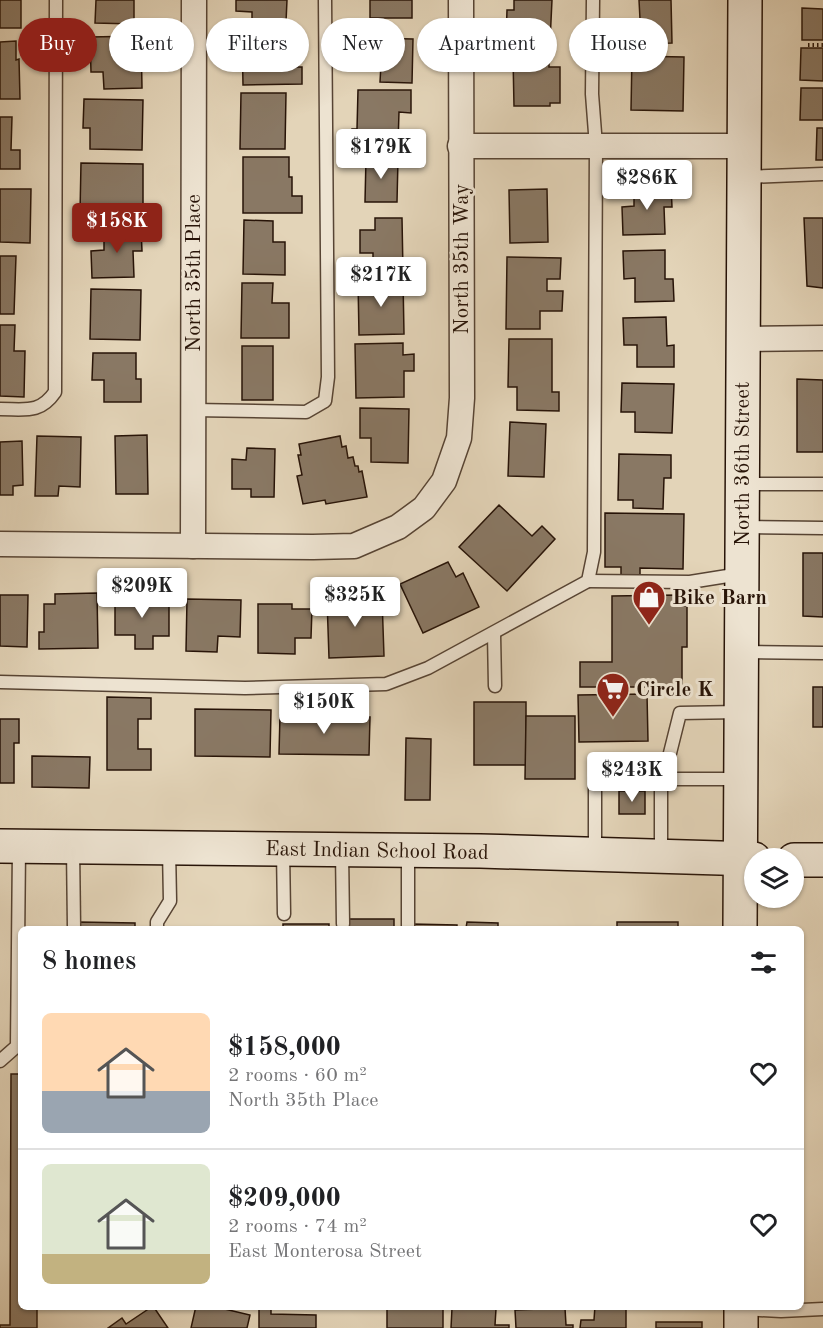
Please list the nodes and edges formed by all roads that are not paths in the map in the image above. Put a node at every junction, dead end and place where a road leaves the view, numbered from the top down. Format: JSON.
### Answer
{"nodes":[{"id":1,"x":56,"y":0,"type":"edge"},
{"id":2,"x":194,"y":0,"type":"edge"},
{"id":3,"x":325,"y":0,"type":"edge"},
{"id":4,"x":461,"y":0,"type":"edge"},
{"id":5,"x":593,"y":0,"type":"edge"},
{"id":6,"x":745,"y":0,"type":"edge"},
{"id":7,"x":460,"y":146,"type":"junction"},
{"id":8,"x":596,"y":146,"type":"junction"},
{"id":9,"x":744,"y":162,"type":"junction"},
{"id":10,"x":823,"y":174,"type":"edge"},
{"id":11,"x":823,"y":338,"type":"edge"},
{"id":12,"x":743,"y":339,"type":"junction"},
{"id":13,"x":0,"y":409,"type":"edge"},
{"id":14,"x":193,"y":410,"type":"junction"},
{"id":15,"x":742,"y":484,"type":"junction"},
{"id":16,"x":823,"y":484,"type":"edge"},
{"id":17,"x":742,"y":527,"type":"junction"},
{"id":18,"x":823,"y":528,"type":"edge"},
{"id":19,"x":0,"y":544,"type":"edge"},
{"id":20,"x":193,"y":546,"type":"junction"},
{"id":21,"x":742,"y":573,"type":"junction"},
{"id":22,"x":588,"y":580,"type":"junction"},
{"id":23,"x":494,"y":634,"type":"junction"},
{"id":24,"x":741,"y":652,"type":"junction"},
{"id":25,"x":823,"y":653,"type":"edge"},
{"id":26,"x":0,"y":682,"type":"edge"},
{"id":27,"x":495,"y":686,"type":"dead end"},
{"id":28,"x":741,"y":712,"type":"junction"},
{"id":29,"x":660,"y":779,"type":"junction"},
{"id":30,"x":741,"y":779,"type":"junction"},
{"id":31,"x":9,"y":846,"type":"edge"},
{"id":32,"x":73,"y":847,"type":"junction"},
{"id":33,"x":169,"y":848,"type":"junction"},
{"id":34,"x":747,"y":848,"type":"edge"},
{"id":35,"x":283,"y":849,"type":"junction"},
{"id":36,"x":342,"y":849,"type":"junction"},
{"id":37,"x":408,"y":850,"type":"junction"},
{"id":38,"x":595,"y":854,"type":"junction"},
{"id":39,"x":661,"y":856,"type":"junction"},
{"id":40,"x":744,"y":858,"type":"edge"},
{"id":41,"x":804,"y":860,"type":"edge"},
{"id":42,"x":823,"y":860,"type":"edge"},
{"id":43,"x":744,"y":893,"type":"edge"},
{"id":44,"x":284,"y":914,"type":"dead end"},
{"id":45,"x":344,"y":924,"type":"dead end"},
{"id":46,"x":74,"y":926,"type":"edge"},
{"id":47,"x":157,"y":926,"type":"edge"},
{"id":48,"x":408,"y":926,"type":"edge"},
{"id":49,"x":740,"y":926,"type":"edge"},
{"id":50,"x":0,"y":1061,"type":"edge"},
{"id":51,"x":823,"y":1309,"type":"edge"},
{"id":52,"x":802,"y":1310,"type":"edge"},
{"id":53,"x":804,"y":1310,"type":"edge"},
{"id":54,"x":741,"y":1314,"type":"edge"}],
"edges":[{"from":1,"to":13,"type":"lane"},
{"from":2,"to":14,"type":"street","name":"North 35th Place"},
{"from":3,"to":14,"type":"lane"},
{"from":4,"to":7,"type":"street","name":"North 35th Way"},
{"from":5,"to":8,"type":"lane"},
{"from":6,"to":9,"type":"main road","name":"North 36th Street"},
{"from":7,"to":8,"type":"street"},
{"from":7,"to":20,"type":"street","name":"North 35th Way"},
{"from":8,"to":9,"type":"street"},
{"from":8,"to":22,"type":"lane"},
{"from":9,"to":10,"type":"lane"},
{"from":9,"to":12,"type":"main road","name":"North 36th Street"},
{"from":11,"to":12,"type":"street"},
{"from":12,"to":15,"type":"main road","name":"North 36th Street"},
{"from":14,"to":20,"type":"street","name":"North 35th Place"},
{"from":15,"to":16,"type":"lane"},
{"from":15,"to":17,"type":"main road","name":"North 36th Street"},
{"from":17,"to":18,"type":"lane"},
{"from":17,"to":21,"type":"main road","name":"North 36th Street"},
{"from":19,"to":20,"type":"street","name":"North 35th Way"},
{"from":21,"to":22,"type":"lane"},
{"from":21,"to":24,"type":"main road","name":"North 36th Street"},
{"from":22,"to":23,"type":"lane"},
{"from":23,"to":26,"type":"lane"},
{"from":23,"to":27,"type":"lane"},
{"from":24,"to":25,"type":"lane"},
{"from":24,"to":28,"type":"main road","name":"North 36th Street"},
{"from":28,"to":29,"type":"lane"},
{"from":28,"to":30,"type":"main road","name":"North 36th Street"},
{"from":29,"to":30,"type":"lane"},
{"from":29,"to":38,"type":"lane"},
{"from":29,"to":39,"type":"lane"},
{"from":30,"to":34,"type":"main road","name":"North 36th Street"},
{"from":31,"to":32,"type":"main road","name":"East Indian School Road"},
{"from":31,"to":50,"type":"lane"},
{"from":32,"to":33,"type":"main road","name":"East Indian School Road"},
{"from":32,"to":46,"type":"lane"},
{"from":33,"to":35,"type":"main road","name":"East Indian School Road"},
{"from":33,"to":47,"type":"lane"},
{"from":35,"to":36,"type":"main road","name":"East Indian School Road"},
{"from":35,"to":44,"type":"lane"},
{"from":36,"to":37,"type":"main road","name":"East Indian School Road"},
{"from":36,"to":45,"type":"lane"},
{"from":37,"to":38,"type":"main road","name":"East Indian School Road"},
{"from":37,"to":48,"type":"lane"},
{"from":38,"to":39,"type":"main road","name":"East Indian School Road"},
{"from":39,"to":40,"type":"main road","name":"East Indian School Road"},
{"from":41,"to":42,"type":"main road"},
{"from":43,"to":49,"type":"main road","name":"North 36th Street"},
{"from":51,"to":53,"type":"lane"},
{"from":52,"to":54,"type":"lane"}]}
